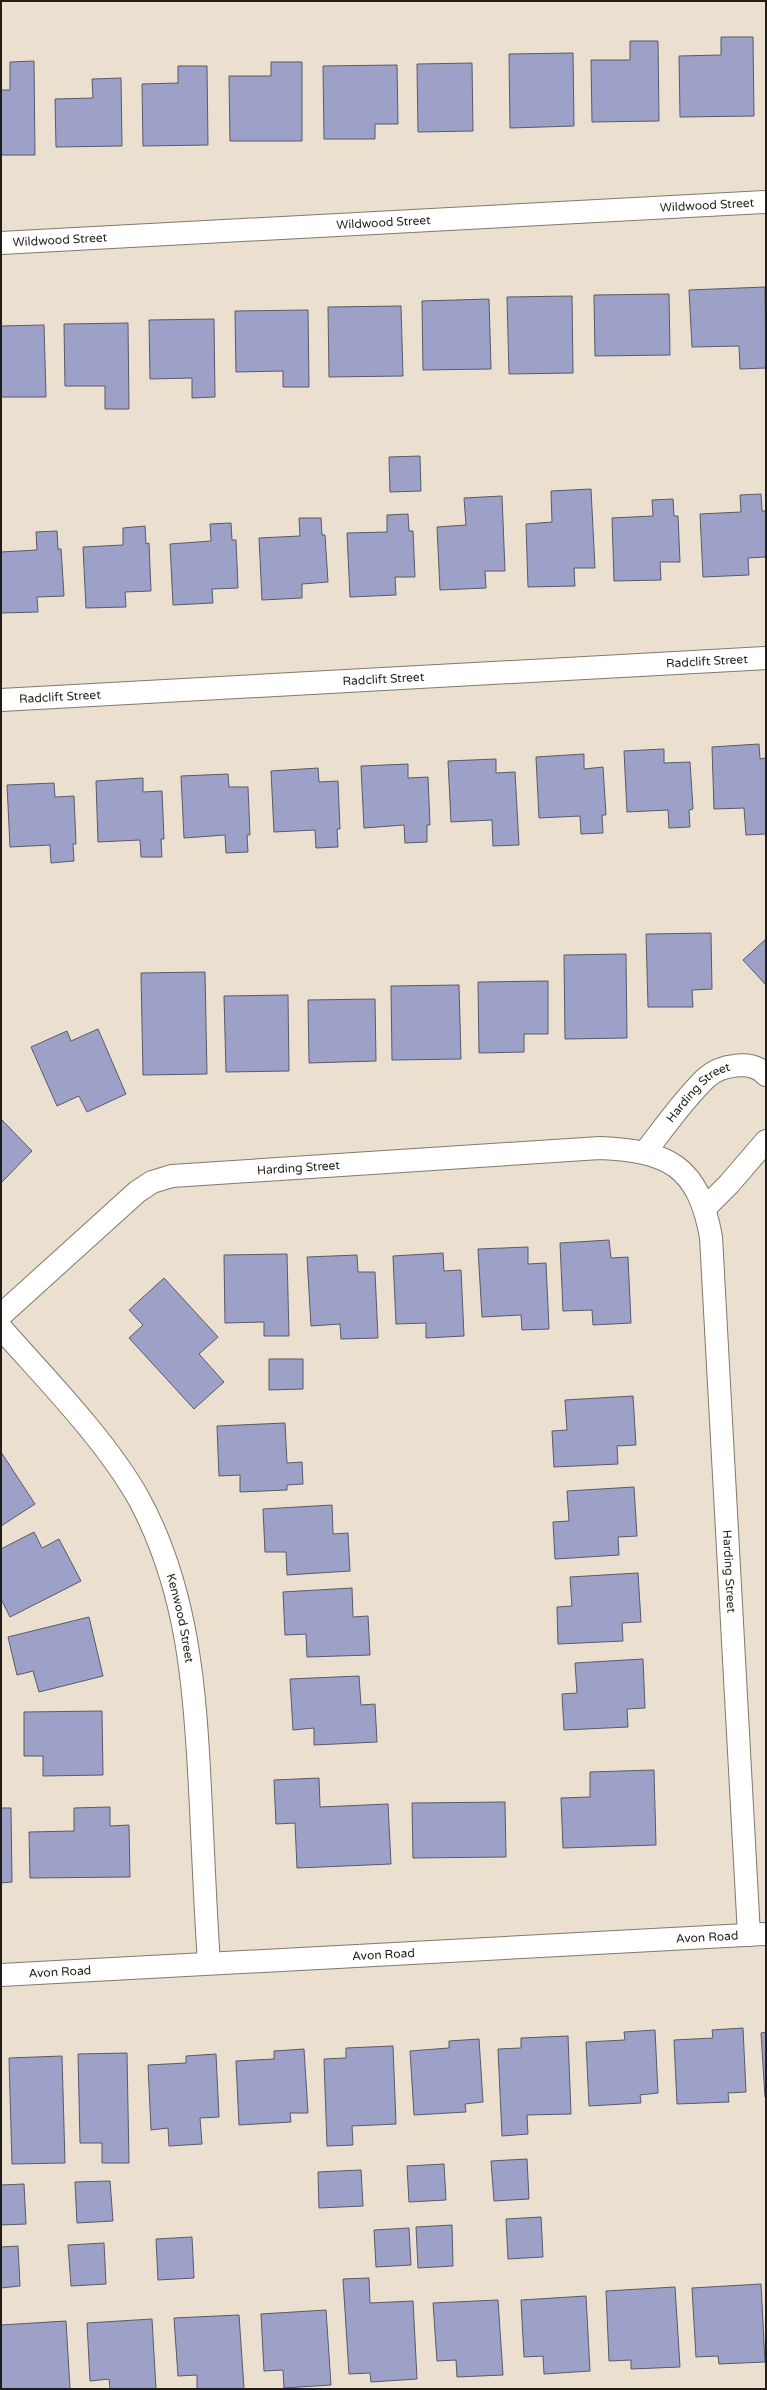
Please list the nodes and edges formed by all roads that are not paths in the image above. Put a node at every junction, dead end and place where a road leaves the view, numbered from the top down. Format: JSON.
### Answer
{"nodes":[{"id":1,"x":766,"y":202,"type":"edge"},
{"id":2,"x":1,"y":243,"type":"edge"},
{"id":3,"x":766,"y":658,"type":"edge"},
{"id":4,"x":1,"y":700,"type":"edge"},
{"id":5,"x":766,"y":1075,"type":"edge"},
{"id":6,"x":766,"y":1141,"type":"edge"},
{"id":7,"x":645,"y":1152,"type":"junction"},
{"id":8,"x":706,"y":1208,"type":"junction"},
{"id":9,"x":1,"y":1314,"type":"edge"},
{"id":10,"x":1,"y":1328,"type":"edge"},
{"id":11,"x":758,"y":1935,"type":"edge"},
{"id":12,"x":209,"y":1963,"type":"junction"},
{"id":13,"x":1,"y":1975,"type":"edge"}],
"edges":[{"from":1,"to":2,"type":"street","name":"Wildwood Street"},
{"from":3,"to":4,"type":"street","name":"Radclift Street"},
{"from":5,"to":7,"type":"street","name":"Harding Street"},
{"from":6,"to":8,"type":"street"},
{"from":7,"to":8,"type":"street","name":"Harding Street"},
{"from":7,"to":9,"type":"street","name":"Harding Street"},
{"from":8,"to":11,"type":"street","name":"Harding Street"},
{"from":10,"to":12,"type":"street","name":"Kenwood Street"},
{"from":11,"to":12,"type":"street","name":"Avon Road"},
{"from":12,"to":13,"type":"street","name":"Avon Road"}]}
